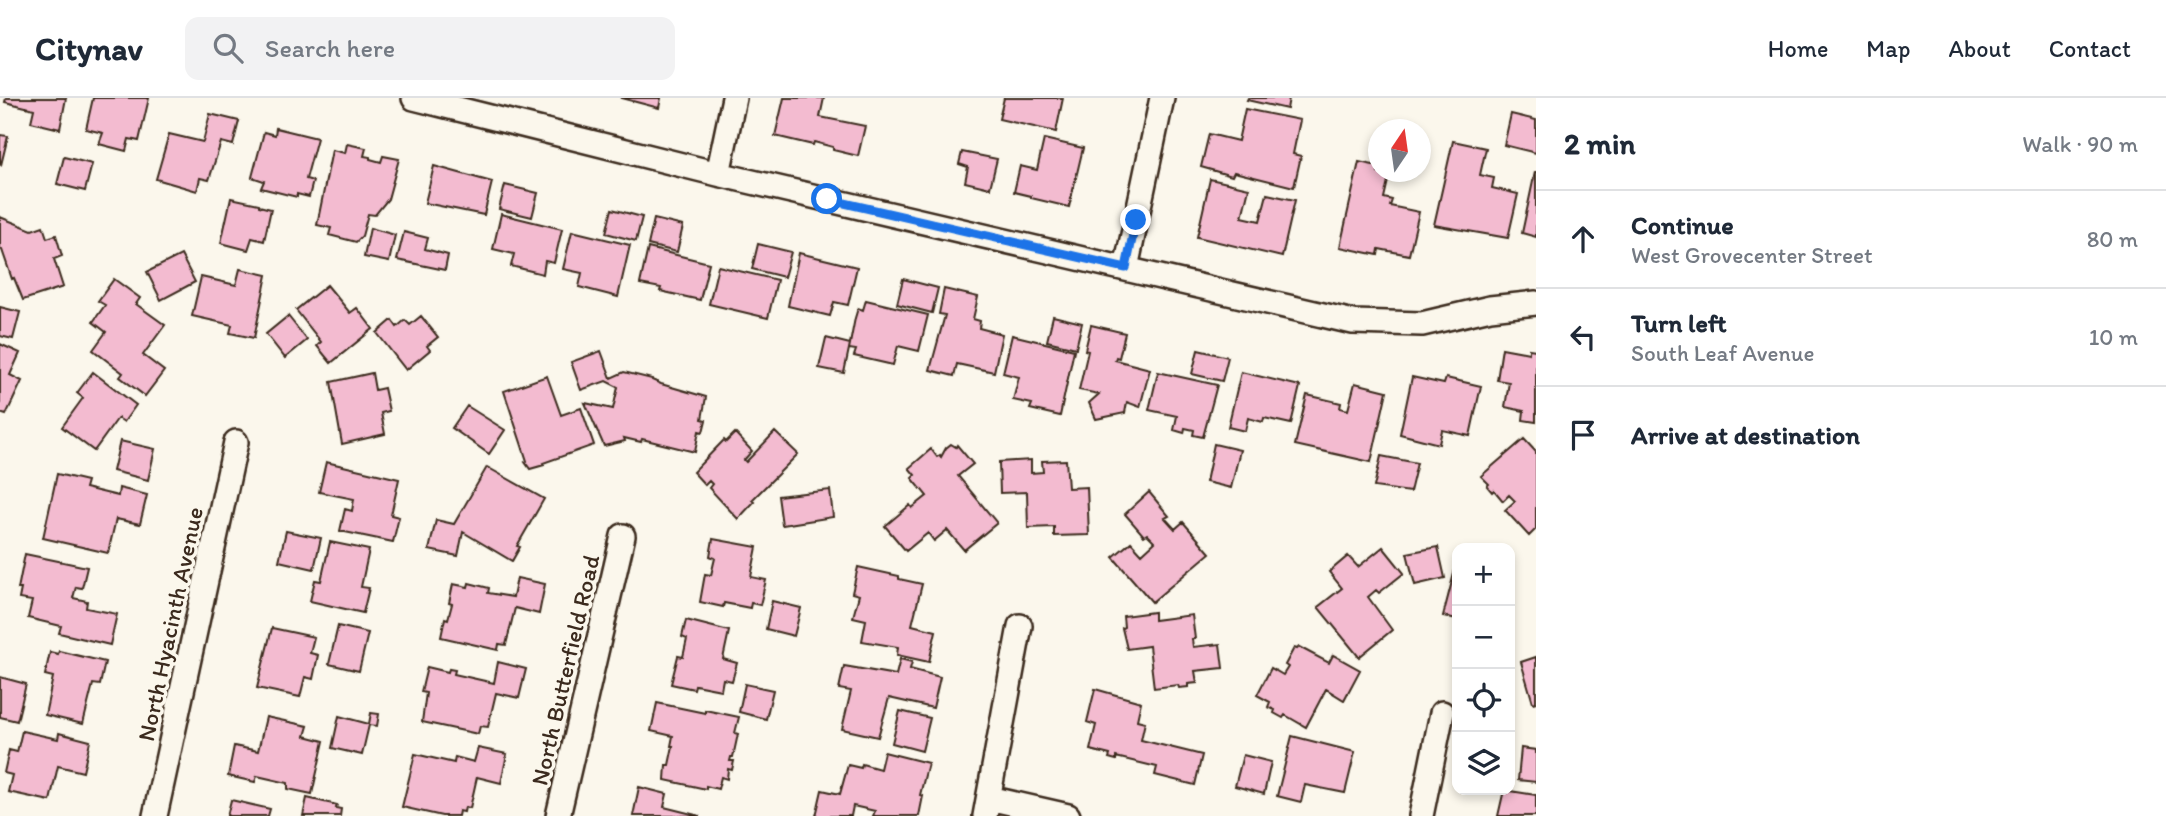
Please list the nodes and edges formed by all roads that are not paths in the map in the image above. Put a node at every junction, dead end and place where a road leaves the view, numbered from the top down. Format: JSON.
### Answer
{"nodes":[{"id":1,"x":414,"y":98,"type":"edge"},
{"id":2,"x":734,"y":98,"type":"edge"},
{"id":3,"x":1162,"y":98,"type":"edge"},
{"id":4,"x":718,"y":174,"type":"junction"},
{"id":5,"x":1126,"y":268,"type":"junction"},
{"id":6,"x":1536,"y":303,"type":"edge"},
{"id":7,"x":236,"y":442,"type":"dead end"},
{"id":8,"x":623,"y":536,"type":"dead end"},
{"id":9,"x":1020,"y":626,"type":"dead end"},
{"id":10,"x":1442,"y":713,"type":"dead end"},
{"id":11,"x":987,"y":807,"type":"edge"},
{"id":12,"x":155,"y":816,"type":"edge"},
{"id":13,"x":558,"y":816,"type":"edge"},
{"id":14,"x":1068,"y":816,"type":"edge"},
{"id":15,"x":1420,"y":816,"type":"edge"}],
"edges":[{"from":1,"to":4,"type":"street"},
{"from":2,"to":4,"type":"street"},
{"from":3,"to":5,"type":"street"},
{"from":4,"to":5,"type":"street"},
{"from":5,"to":6,"type":"street"},
{"from":7,"to":12,"type":"street","name":"North Hyacinth Avenue"},
{"from":8,"to":13,"type":"street","name":"North Butterfield Road"},
{"from":9,"to":11,"type":"street"},
{"from":10,"to":15,"type":"street"},
{"from":11,"to":14,"type":"street"}]}
